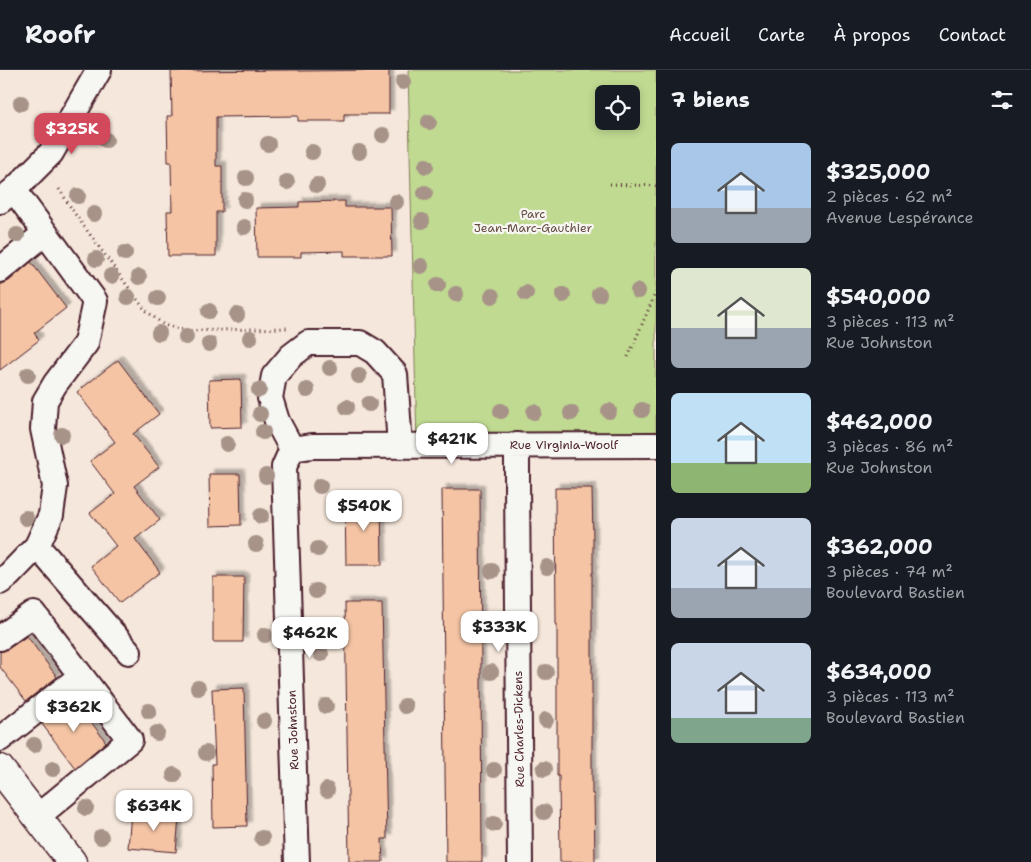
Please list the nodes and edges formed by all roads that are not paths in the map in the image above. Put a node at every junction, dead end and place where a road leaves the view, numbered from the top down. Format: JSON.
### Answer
{"nodes":[{"id":1,"x":99,"y":70,"type":"edge"},
{"id":2,"x":7,"y":195,"type":"edge"},
{"id":3,"x":46,"y":233,"type":"junction"},
{"id":4,"x":0,"y":270,"type":"edge"},
{"id":5,"x":517,"y":445,"type":"junction"},
{"id":6,"x":656,"y":445,"type":"edge"},
{"id":7,"x":400,"y":446,"type":"junction"},
{"id":8,"x":292,"y":449,"type":"junction"},
{"id":9,"x":37,"y":546,"type":"junction"},
{"id":10,"x":0,"y":582,"type":"edge"},
{"id":11,"x":0,"y":638,"type":"edge"},
{"id":12,"x":129,"y":652,"type":"dead end"},
{"id":13,"x":81,"y":676,"type":"junction"},
{"id":14,"x":0,"y":739,"type":"edge"},
{"id":15,"x":0,"y":769,"type":"edge"},
{"id":16,"x":37,"y":817,"type":"junction"},
{"id":17,"x":72,"y":862,"type":"edge"},
{"id":18,"x":297,"y":862,"type":"edge"},
{"id":19,"x":520,"y":862,"type":"edge"}],
"edges":[{"from":1,"to":2,"type":"street"},
{"from":2,"to":3,"type":"street"},
{"from":3,"to":4,"type":"street"},
{"from":3,"to":9,"type":"street"},
{"from":5,"to":6,"type":"street","name":"Rue Virginia-Woolf"},
{"from":5,"to":7,"type":"street","name":"Rue Virginia-Woolf"},
{"from":5,"to":19,"type":"street","name":"Rue Charles-Dickens"},
{"from":7,"to":8,"type":"street","name":"Rue Virginia-Woolf"},
{"from":7,"to":8,"type":"street"},
{"from":8,"to":18,"type":"street","name":"Rue Johnston"},
{"from":9,"to":10,"type":"street"},
{"from":9,"to":12,"type":"street"},
{"from":11,"to":13,"type":"street"},
{"from":13,"to":14,"type":"street"},
{"from":13,"to":16,"type":"street"},
{"from":15,"to":16,"type":"main road"},
{"from":16,"to":17,"type":"main road"}]}
